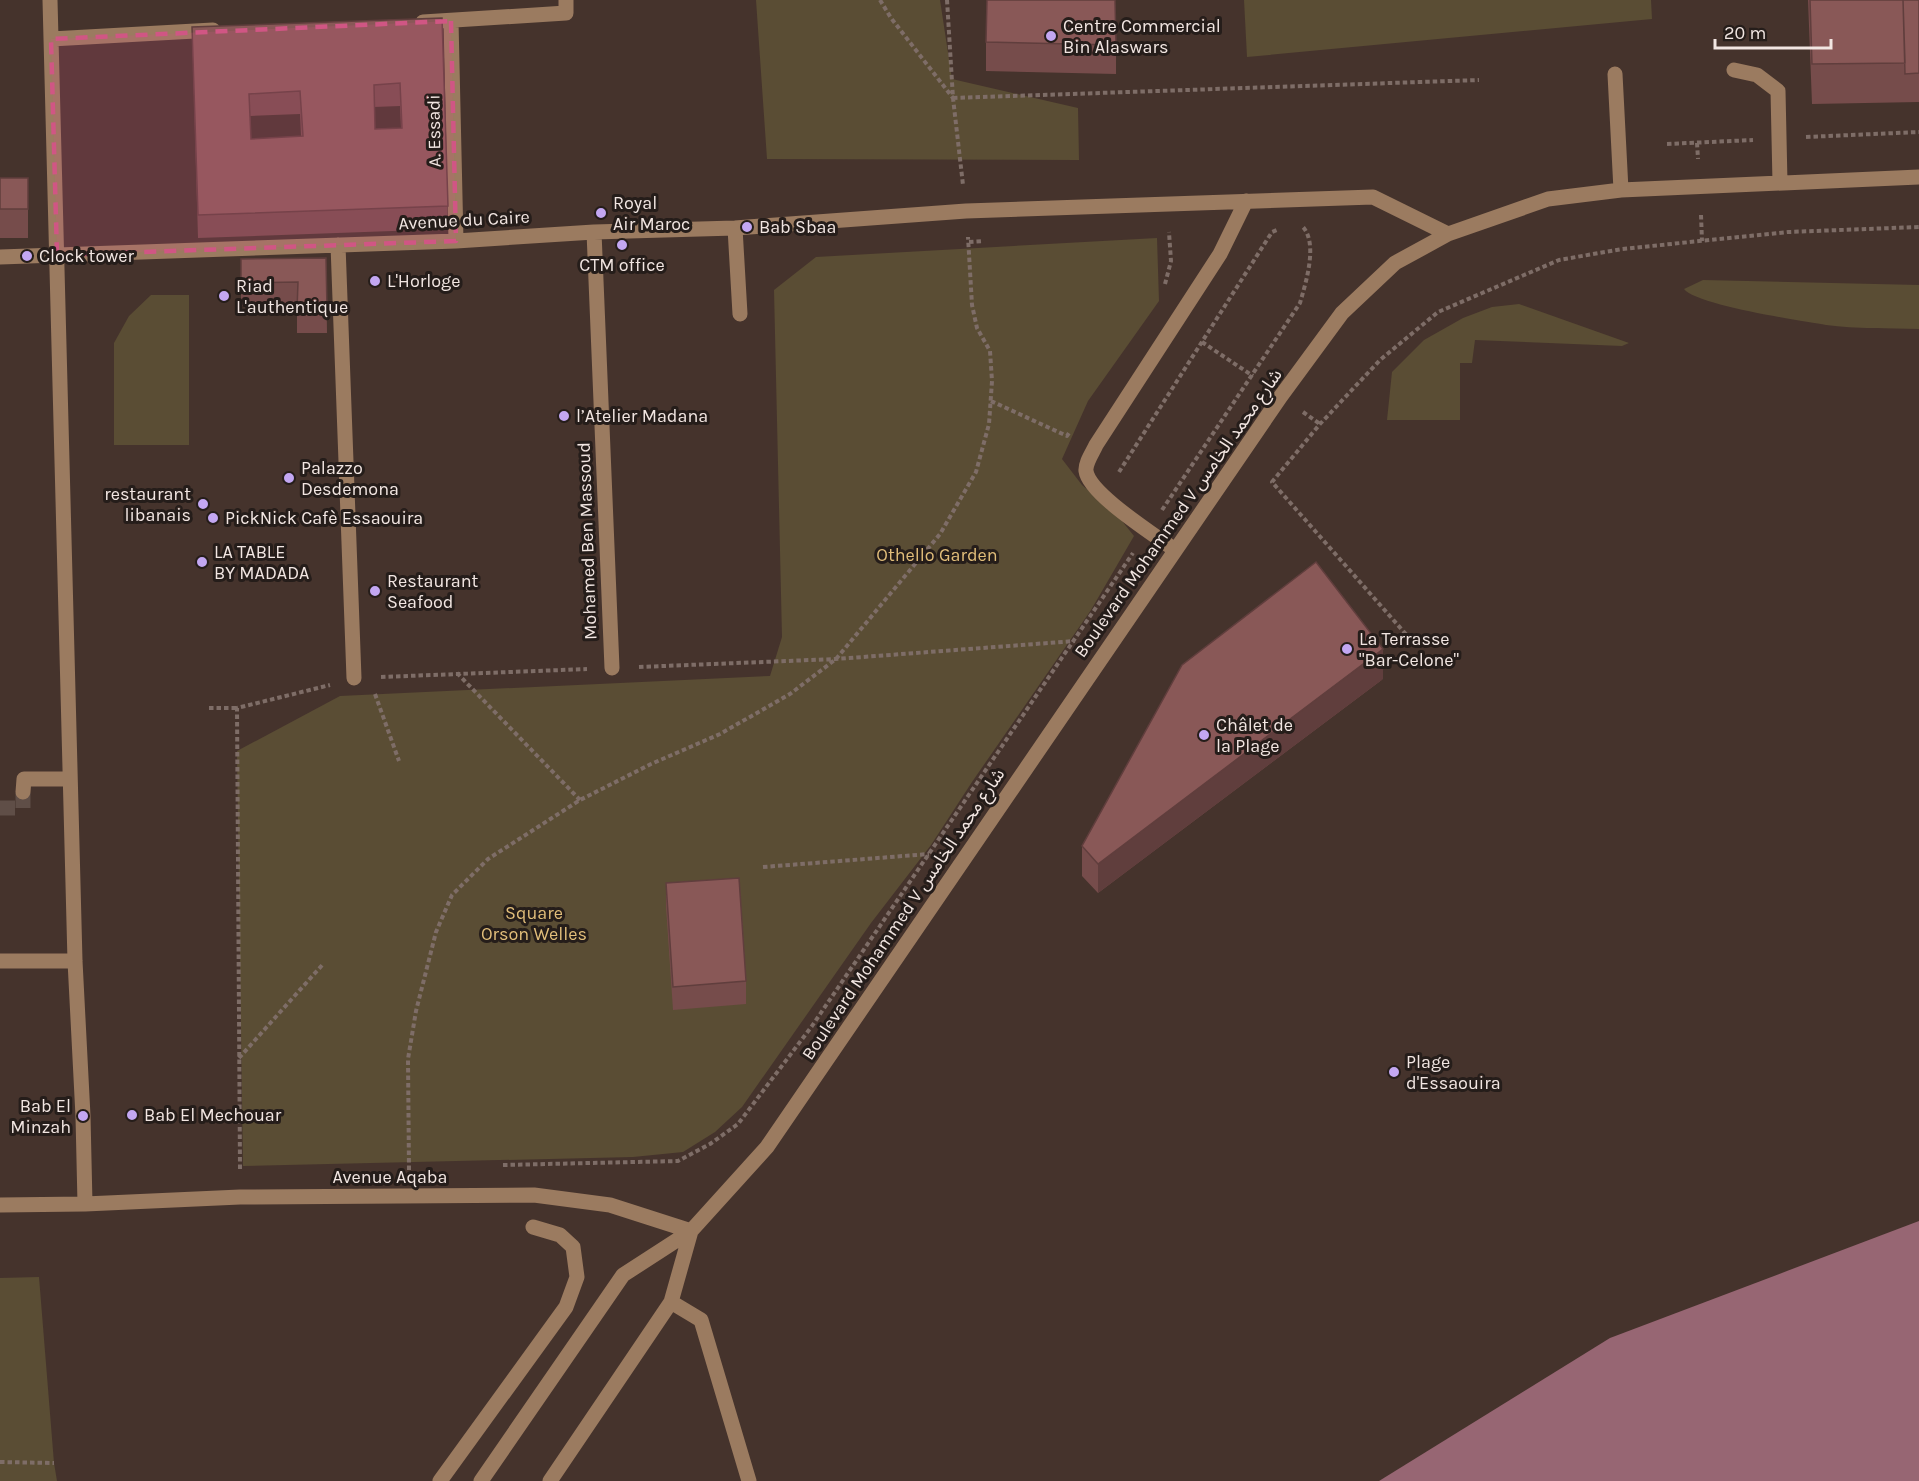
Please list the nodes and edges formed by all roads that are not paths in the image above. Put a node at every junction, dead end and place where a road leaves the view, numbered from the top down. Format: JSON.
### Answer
{"nodes":[{"id":1,"x":50,"y":0,"type":"edge"},
{"id":2,"x":566,"y":0,"type":"edge"},
{"id":3,"x":451,"y":21,"type":"junction"},
{"id":4,"x":404,"y":23,"type":"edge"},
{"id":5,"x":226,"y":30,"type":"edge"},
{"id":6,"x":51,"y":39,"type":"junction"},
{"id":7,"x":1734,"y":70,"type":"dead end"},
{"id":8,"x":1615,"y":74,"type":"dead end"},
{"id":9,"x":1919,"y":177,"type":"edge"},
{"id":10,"x":1780,"y":183,"type":"junction"},
{"id":11,"x":1621,"y":190,"type":"junction"},
{"id":12,"x":1246,"y":201,"type":"junction"},
{"id":13,"x":741,"y":228,"type":"junction"},
{"id":14,"x":594,"y":232,"type":"junction"},
{"id":15,"x":1449,"y":234,"type":"junction"},
{"id":16,"x":456,"y":241,"type":"junction"},
{"id":17,"x":338,"y":245,"type":"junction"},
{"id":18,"x":57,"y":255,"type":"junction"},
{"id":19,"x":0,"y":257,"type":"edge"},
{"id":20,"x":740,"y":314,"type":"dead end"},
{"id":21,"x":1175,"y":550,"type":"junction"},
{"id":22,"x":612,"y":668,"type":"road end"},
{"id":23,"x":362,"y":678,"type":"road end"},
{"id":24,"x":70,"y":779,"type":"junction"},
{"id":25,"x":23,"y":792,"type":"tunnel mouth"},
{"id":26,"x":0,"y":961,"type":"edge"},
{"id":27,"x":75,"y":961,"type":"junction"},
{"id":28,"x":85,"y":1204,"type":"junction"},
{"id":29,"x":0,"y":1205,"type":"edge"},
{"id":30,"x":534,"y":1227,"type":"dead end"},
{"id":31,"x":691,"y":1231,"type":"junction"},
{"id":32,"x":671,"y":1302,"type":"junction"},
{"id":33,"x":440,"y":1481,"type":"edge"},
{"id":34,"x":481,"y":1481,"type":"edge"},
{"id":35,"x":550,"y":1481,"type":"edge"},
{"id":36,"x":749,"y":1481,"type":"edge"}],
"edges":[{"from":1,"to":6,"type":"street"},
{"from":2,"to":3,"type":"street"},
{"from":3,"to":4,"type":"street"},
{"from":3,"to":16,"type":"street","name":"A. Essadi"},
{"from":5,"to":6,"type":"street"},
{"from":6,"to":18,"type":"street"},
{"from":7,"to":10,"type":"street"},
{"from":8,"to":11,"type":"street"},
{"from":9,"to":10,"type":"street","name":"Boulevard Mohammed V شارع محمد الخامس"},
{"from":10,"to":11,"type":"street","name":"Boulevard Mohammed V شارع محمد الخامس"},
{"from":11,"to":15,"type":"street","name":"Boulevard Mohammed V شارع محمد الخامس"},
{"from":12,"to":13,"type":"street","name":"Avenue du Caire"},
{"from":12,"to":15,"type":"street","name":"Avenue du Caire"},
{"from":12,"to":21,"type":"street"},
{"from":13,"to":14,"type":"street","name":"Avenue du Caire"},
{"from":13,"to":20,"type":"street"},
{"from":14,"to":16,"type":"street","name":"Avenue du Caire"},
{"from":14,"to":22,"type":"street","name":"Mohamed Ben Massoud"},
{"from":15,"to":21,"type":"street","name":"Boulevard Mohammed V شارع محمد الخامس"},
{"from":16,"to":17,"type":"street","name":"Avenue du Caire"},
{"from":17,"to":18,"type":"street","name":"Avenue du Caire"},
{"from":17,"to":23,"type":"street"},
{"from":18,"to":19,"type":"street","name":"Avenue du Caire"},
{"from":18,"to":24,"type":"street"},
{"from":21,"to":31,"type":"street","name":"Boulevard Mohammed V شارع محمد الخامس"},
{"from":24,"to":25,"type":"street"},
{"from":24,"to":27,"type":"street"},
{"from":26,"to":27,"type":"street"},
{"from":27,"to":28,"type":"street"},
{"from":28,"to":29,"type":"street","name":"Avenue Aqaba"},
{"from":28,"to":31,"type":"street","name":"Avenue Aqaba"},
{"from":30,"to":33,"type":"street"},
{"from":31,"to":32,"type":"street"},
{"from":31,"to":34,"type":"street"},
{"from":32,"to":35,"type":"street"},
{"from":32,"to":36,"type":"street"}]}
